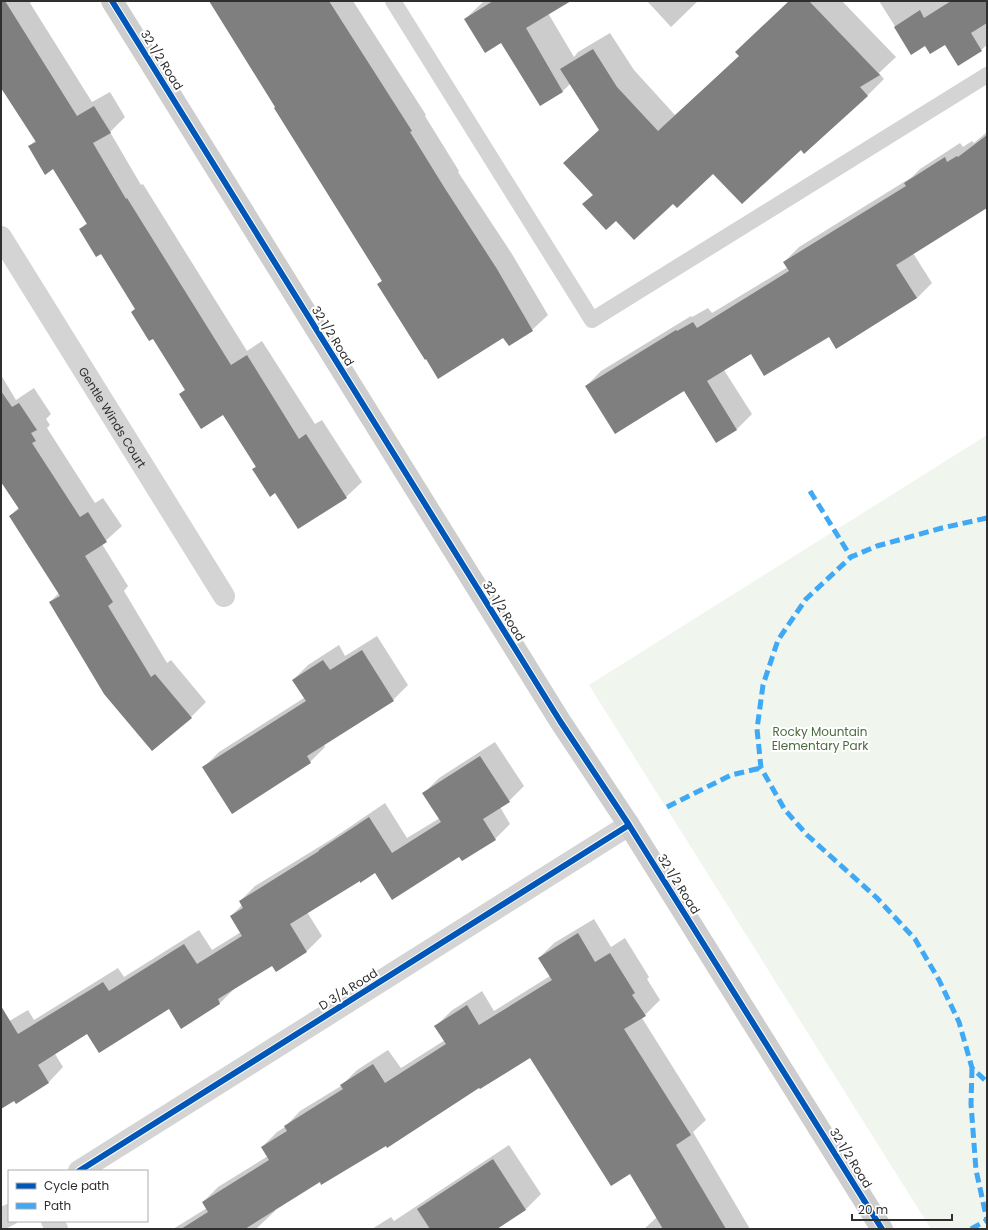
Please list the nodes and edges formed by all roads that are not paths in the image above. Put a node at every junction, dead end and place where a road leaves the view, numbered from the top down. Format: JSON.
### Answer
{"nodes":[{"id":1,"x":112,"y":1,"type":"edge"},
{"id":2,"x":393,"y":1,"type":"edge"},
{"id":3,"x":987,"y":75,"type":"edge"},
{"id":4,"x":1,"y":237,"type":"edge"},
{"id":5,"x":224,"y":596,"type":"dead end"},
{"id":6,"x":629,"y":825,"type":"junction"},
{"id":7,"x":82,"y":1170,"type":"edge"},
{"id":8,"x":882,"y":1229,"type":"edge"}],
"edges":[{"from":1,"to":6,"type":"street","name":"32 1/2 Road"},
{"from":2,"to":3,"type":"lane"},
{"from":4,"to":5,"type":"street","name":"Gentle Winds Court"},
{"from":6,"to":7,"type":"street","name":"D 3/4 Road"},
{"from":6,"to":8,"type":"street","name":"32 1/2 Road"}]}
